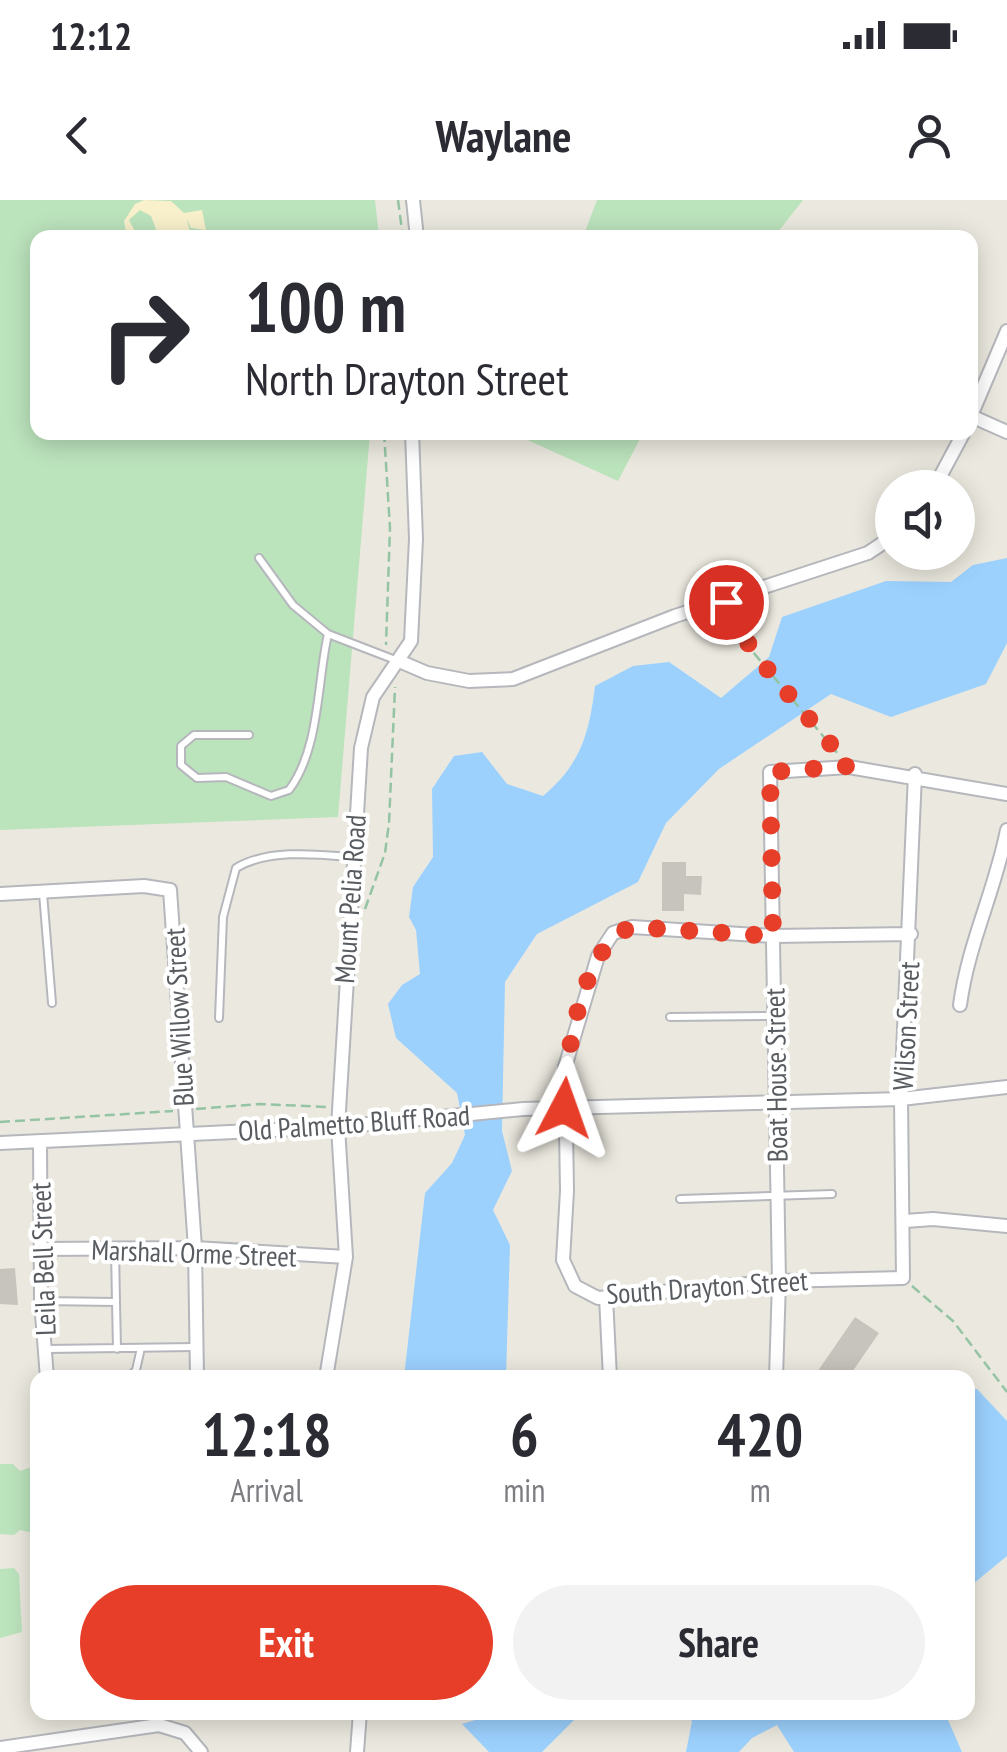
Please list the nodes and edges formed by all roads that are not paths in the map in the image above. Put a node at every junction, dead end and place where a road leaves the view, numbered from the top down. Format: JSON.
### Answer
{"nodes":[{"id":1,"x":414,"y":200,"type":"edge"},
{"id":2,"x":416,"y":230,"type":"edge"},
{"id":3,"x":1007,"y":331,"type":"edge"},
{"id":4,"x":978,"y":400,"type":"edge"},
{"id":5,"x":978,"y":420,"type":"edge"},
{"id":6,"x":1007,"y":432,"type":"edge"},
{"id":7,"x":412,"y":440,"type":"edge"},
{"id":8,"x":960,"y":440,"type":"edge"},
{"id":9,"x":944,"y":470,"type":"edge"},
{"id":10,"x":875,"y":548,"type":"edge"},
{"id":11,"x":259,"y":558,"type":"dead end"},
{"id":12,"x":328,"y":634,"type":"junction"},
{"id":13,"x":394,"y":662,"type":"junction"},
{"id":14,"x":249,"y":735,"type":"dead end"},
{"id":15,"x":915,"y":774,"type":"junction"},
{"id":16,"x":1007,"y":794,"type":"edge"},
{"id":17,"x":1007,"y":830,"type":"edge"},
{"id":18,"x":352,"y":857,"type":"junction"},
{"id":19,"x":43,"y":892,"type":"junction"},
{"id":20,"x":0,"y":894,"type":"edge"},
{"id":21,"x":911,"y":934,"type":"junction"},
{"id":22,"x":773,"y":936,"type":"junction"},
{"id":23,"x":52,"y":1003,"type":"dead end"},
{"id":24,"x":960,"y":1005,"type":"dead end"},
{"id":25,"x":775,"y":1016,"type":"junction"},
{"id":26,"x":670,"y":1017,"type":"dead end"},
{"id":27,"x":218,"y":1018,"type":"dead end"},
{"id":28,"x":1007,"y":1087,"type":"edge"},
{"id":29,"x":901,"y":1098,"type":"junction"},
{"id":30,"x":776,"y":1105,"type":"junction"},
{"id":31,"x":564,"y":1108,"type":"junction"},
{"id":32,"x":338,"y":1128,"type":"junction"},
{"id":33,"x":186,"y":1134,"type":"junction"},
{"id":34,"x":40,"y":1141,"type":"junction"},
{"id":35,"x":0,"y":1143,"type":"edge"},
{"id":36,"x":778,"y":1194,"type":"junction"},
{"id":37,"x":832,"y":1194,"type":"dead end"},
{"id":38,"x":680,"y":1199,"type":"dead end"},
{"id":39,"x":904,"y":1221,"type":"junction"},
{"id":40,"x":1007,"y":1226,"type":"edge"},
{"id":41,"x":195,"y":1248,"type":"junction"},
{"id":42,"x":114,"y":1249,"type":"junction"},
{"id":43,"x":42,"y":1250,"type":"junction"},
{"id":44,"x":346,"y":1257,"type":"junction"},
{"id":45,"x":902,"y":1278,"type":"joint"},
{"id":46,"x":779,"y":1280,"type":"junction"},
{"id":47,"x":606,"y":1297,"type":"junction"},
{"id":48,"x":41,"y":1301,"type":"junction"},
{"id":49,"x":116,"y":1302,"type":"junction"},
{"id":50,"x":196,"y":1347,"type":"junction"},
{"id":51,"x":117,"y":1348,"type":"junction"},
{"id":52,"x":141,"y":1348,"type":"junction"},
{"id":53,"x":46,"y":1349,"type":"junction"},
{"id":54,"x":47,"y":1370,"type":"edge"},
{"id":55,"x":136,"y":1370,"type":"edge"},
{"id":56,"x":197,"y":1370,"type":"edge"},
{"id":57,"x":327,"y":1370,"type":"edge"},
{"id":58,"x":610,"y":1370,"type":"edge"},
{"id":59,"x":776,"y":1370,"type":"edge"},
{"id":60,"x":148,"y":1720,"type":"edge"},
{"id":61,"x":163,"y":1720,"type":"edge"},
{"id":62,"x":359,"y":1720,"type":"edge"},
{"id":63,"x":0,"y":1748,"type":"edge"},
{"id":64,"x":202,"y":1752,"type":"edge"},
{"id":65,"x":357,"y":1752,"type":"edge"}],
"edges":[{"from":1,"to":2,"type":"street"},
{"from":3,"to":4,"type":"street"},
{"from":5,"to":6,"type":"street"},
{"from":7,"to":13,"type":"street","name":"Mount Pelia Road"},
{"from":8,"to":9,"type":"street"},
{"from":10,"to":13,"type":"street"},
{"from":11,"to":12,"type":"lane"},
{"from":12,"to":13,"type":"lane"},
{"from":12,"to":14,"type":"lane"},
{"from":13,"to":18,"type":"street","name":"Mount Pelia Road"},
{"from":15,"to":16,"type":"street","name":"Boat House Street"},
{"from":15,"to":21,"type":"street","name":"Wilson Street"},
{"from":15,"to":22,"type":"street","name":"Boat House Street"},
{"from":17,"to":24,"type":"street"},
{"from":18,"to":27,"type":"lane"},
{"from":18,"to":32,"type":"street","name":"Mount Pelia Road"},
{"from":19,"to":20,"type":"street","name":"Blue Willow Street"},
{"from":19,"to":23,"type":"lane"},
{"from":19,"to":33,"type":"street","name":"Blue Willow Street"},
{"from":21,"to":22,"type":"street"},
{"from":21,"to":29,"type":"street","name":"Wilson Street"},
{"from":22,"to":25,"type":"street","name":"Boat House Street"},
{"from":22,"to":31,"type":"street","name":"South Drayton Street"},
{"from":25,"to":26,"type":"lane"},
{"from":25,"to":30,"type":"street","name":"Boat House Street"},
{"from":28,"to":29,"type":"street","name":"Old Palmetto Bluff Road"},
{"from":29,"to":30,"type":"street","name":"Old Palmetto Bluff Road"},
{"from":29,"to":39,"type":"street","name":"Wilson Street"},
{"from":30,"to":31,"type":"street","name":"Old Palmetto Bluff Road"},
{"from":30,"to":36,"type":"street","name":"Boat House Street"},
{"from":31,"to":32,"type":"street","name":"Old Palmetto Bluff Road"},
{"from":31,"to":47,"type":"street","name":"South Drayton Street"},
{"from":32,"to":33,"type":"street","name":"Old Palmetto Bluff Road"},
{"from":32,"to":44,"type":"street","name":"Mount Pelia Road"},
{"from":33,"to":34,"type":"street","name":"Old Palmetto Bluff Road"},
{"from":33,"to":41,"type":"street","name":"Blue Willow Street"},
{"from":34,"to":35,"type":"street","name":"Old Palmetto Bluff Road"},
{"from":34,"to":43,"type":"street","name":"Leila Bell Street"},
{"from":36,"to":37,"type":"lane"},
{"from":36,"to":38,"type":"lane"},
{"from":36,"to":46,"type":"street","name":"Boat House Street"},
{"from":39,"to":40,"type":"street"},
{"from":39,"to":45,"type":"street","name":"Wilson Street"},
{"from":41,"to":42,"type":"street","name":"Marshall Orme Street"},
{"from":41,"to":44,"type":"street","name":"Marshall Orme Street"},
{"from":41,"to":50,"type":"street","name":"Blue Willow Street"},
{"from":42,"to":43,"type":"street","name":"Marshall Orme Street"},
{"from":42,"to":49,"type":"lane"},
{"from":43,"to":48,"type":"street","name":"Leila Bell Street"},
{"from":44,"to":57,"type":"street","name":"Mount Pelia Road"},
{"from":45,"to":46,"type":"street","name":"South Drayton Street"},
{"from":46,"to":47,"type":"street","name":"South Drayton Street"},
{"from":46,"to":59,"type":"street","name":"Boat House Street"},
{"from":47,"to":58,"type":"street"},
{"from":48,"to":49,"type":"lane"},
{"from":48,"to":53,"type":"street","name":"Leila Bell Street"},
{"from":49,"to":51,"type":"lane"},
{"from":50,"to":52,"type":"lane"},
{"from":50,"to":56,"type":"street","name":"Blue Willow Street"},
{"from":51,"to":52,"type":"lane"},
{"from":51,"to":53,"type":"lane"},
{"from":52,"to":55,"type":"lane"},
{"from":53,"to":54,"type":"street","name":"Leila Bell Street"},
{"from":60,"to":63,"type":"street"},
{"from":61,"to":64,"type":"street"},
{"from":62,"to":65,"type":"street"}]}
